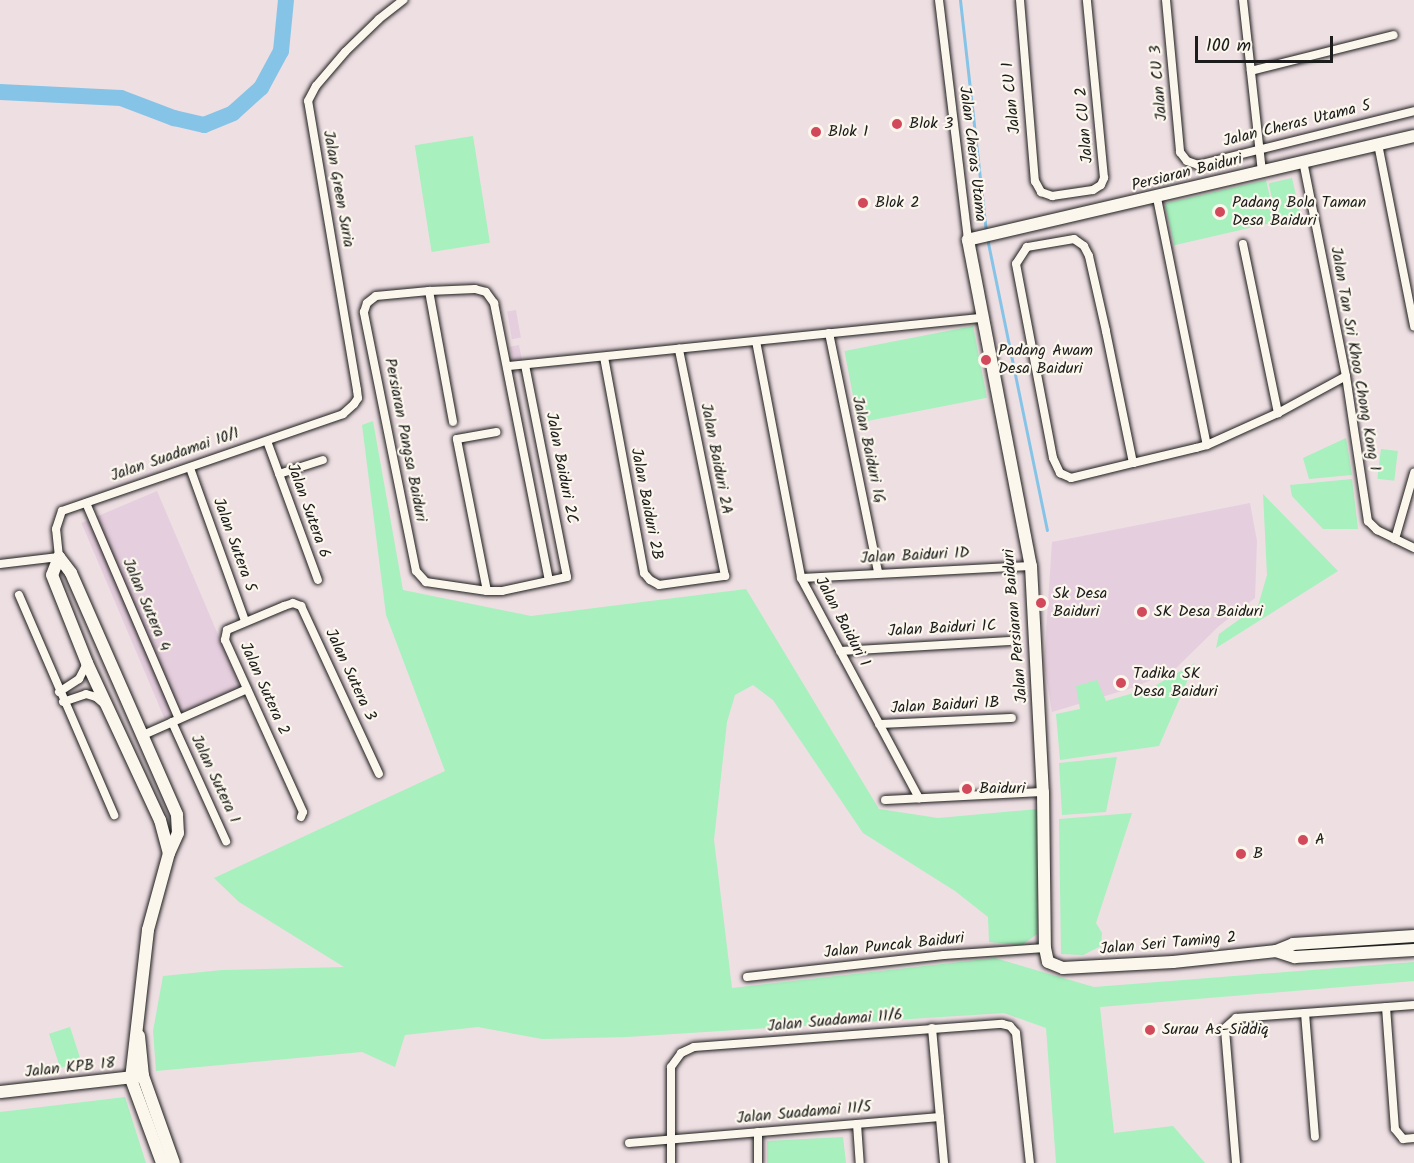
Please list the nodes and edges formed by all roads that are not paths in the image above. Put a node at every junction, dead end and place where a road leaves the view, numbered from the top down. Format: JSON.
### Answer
{"nodes":[{"id":1,"x":403,"y":0,"type":"edge"},
{"id":2,"x":939,"y":0,"type":"edge"},
{"id":3,"x":1020,"y":0,"type":"edge"},
{"id":4,"x":1087,"y":0,"type":"edge"},
{"id":5,"x":1166,"y":0,"type":"edge"},
{"id":6,"x":1243,"y":0,"type":"edge"},
{"id":7,"x":1394,"y":35,"type":"dead end"},
{"id":8,"x":1251,"y":71,"type":"junction"},
{"id":9,"x":1414,"y":111,"type":"edge"},
{"id":10,"x":1414,"y":136,"type":"edge"},
{"id":11,"x":1377,"y":144,"type":"junction"},
{"id":12,"x":1259,"y":148,"type":"junction"},
{"id":13,"x":1188,"y":161,"type":"joint"},
{"id":14,"x":1303,"y":161,"type":"junction"},
{"id":15,"x":1262,"y":171,"type":"junction"},
{"id":16,"x":1041,"y":192,"type":"joint"},
{"id":17,"x":1157,"y":198,"type":"junction"},
{"id":18,"x":968,"y":240,"type":"junction"},
{"id":19,"x":1243,"y":244,"type":"dead end"},
{"id":20,"x":429,"y":291,"type":"junction"},
{"id":21,"x":1411,"y":297,"type":"edge"},
{"id":22,"x":981,"y":318,"type":"junction"},
{"id":23,"x":1414,"y":326,"type":"edge"},
{"id":24,"x":830,"y":333,"type":"junction"},
{"id":25,"x":756,"y":341,"type":"junction"},
{"id":26,"x":679,"y":349,"type":"junction"},
{"id":27,"x":604,"y":357,"type":"junction"},
{"id":28,"x":525,"y":364,"type":"junction"},
{"id":29,"x":508,"y":366,"type":"junction"},
{"id":30,"x":1346,"y":376,"type":"junction"},
{"id":31,"x":1278,"y":413,"type":"junction"},
{"id":32,"x":343,"y":414,"type":"joint"},
{"id":33,"x":453,"y":422,"type":"dead end"},
{"id":34,"x":496,"y":432,"type":"dead end"},
{"id":35,"x":267,"y":441,"type":"junction"},
{"id":36,"x":1207,"y":445,"type":"junction"},
{"id":37,"x":323,"y":460,"type":"dead end"},
{"id":38,"x":1133,"y":464,"type":"junction"},
{"id":39,"x":190,"y":468,"type":"junction"},
{"id":40,"x":1414,"y":473,"type":"edge"},
{"id":41,"x":279,"y":474,"type":"junction"},
{"id":42,"x":86,"y":503,"type":"junction"},
{"id":43,"x":1395,"y":539,"type":"junction"},
{"id":44,"x":1414,"y":548,"type":"edge"},
{"id":45,"x":59,"y":557,"type":"junction"},
{"id":46,"x":0,"y":564,"type":"edge"},
{"id":47,"x":1031,"y":566,"type":"junction"},
{"id":48,"x":878,"y":572,"type":"junction"},
{"id":49,"x":725,"y":576,"type":"joint"},
{"id":50,"x":567,"y":577,"type":"joint"},
{"id":51,"x":801,"y":578,"type":"junction"},
{"id":52,"x":318,"y":580,"type":"dead end"},
{"id":53,"x":549,"y":580,"type":"junction"},
{"id":54,"x":488,"y":591,"type":"junction"},
{"id":55,"x":19,"y":595,"type":"dead end"},
{"id":56,"x":284,"y":606,"type":"joint"},
{"id":57,"x":246,"y":621,"type":"junction"},
{"id":58,"x":1010,"y":640,"type":"dead end"},
{"id":59,"x":840,"y":651,"type":"junction"},
{"id":60,"x":87,"y":663,"type":"junction"},
{"id":61,"x":247,"y":688,"type":"junction"},
{"id":62,"x":59,"y":692,"type":"junction"},
{"id":63,"x":63,"y":702,"type":"junction"},
{"id":64,"x":106,"y":706,"type":"junction"},
{"id":65,"x":1012,"y":718,"type":"dead end"},
{"id":66,"x":176,"y":724,"type":"junction"},
{"id":67,"x":879,"y":724,"type":"junction"},
{"id":68,"x":141,"y":736,"type":"junction"},
{"id":69,"x":379,"y":774,"type":"dead end"},
{"id":70,"x":1043,"y":792,"type":"junction"},
{"id":71,"x":919,"y":798,"type":"junction"},
{"id":72,"x":885,"y":800,"type":"dead end"},
{"id":73,"x":114,"y":815,"type":"dead end"},
{"id":74,"x":301,"y":817,"type":"dead end"},
{"id":75,"x":226,"y":841,"type":"dead end"},
{"id":76,"x":169,"y":853,"type":"junction"},
{"id":77,"x":1414,"y":936,"type":"edge"},
{"id":78,"x":1045,"y":948,"type":"junction"},
{"id":79,"x":1414,"y":950,"type":"edge"},
{"id":80,"x":1276,"y":951,"type":"junction"},
{"id":81,"x":747,"y":977,"type":"dead end"},
{"id":82,"x":1414,"y":1005,"type":"edge"},
{"id":83,"x":1386,"y":1007,"type":"junction"},
{"id":84,"x":1305,"y":1013,"type":"junction"},
{"id":85,"x":932,"y":1028,"type":"junction"},
{"id":86,"x":137,"y":1077,"type":"junction"},
{"id":87,"x":0,"y":1092,"type":"edge"},
{"id":88,"x":940,"y":1117,"type":"junction"},
{"id":89,"x":857,"y":1124,"type":"junction"},
{"id":90,"x":758,"y":1132,"type":"junction"},
{"id":91,"x":1315,"y":1137,"type":"dead end"},
{"id":92,"x":1414,"y":1138,"type":"edge"},
{"id":93,"x":670,"y":1140,"type":"junction"},
{"id":94,"x":629,"y":1143,"type":"dead end"},
{"id":95,"x":162,"y":1163,"type":"edge"},
{"id":96,"x":174,"y":1163,"type":"edge"},
{"id":97,"x":670,"y":1163,"type":"edge"},
{"id":98,"x":758,"y":1163,"type":"edge"},
{"id":99,"x":860,"y":1163,"type":"edge"},
{"id":100,"x":944,"y":1163,"type":"edge"},
{"id":101,"x":1030,"y":1163,"type":"edge"},
{"id":102,"x":1236,"y":1163,"type":"edge"}],
"edges":[{"from":1,"to":32,"type":"street","name":"Jalan Green Suria"},
{"from":2,"to":18,"type":"street","name":"Jalan Cheras Utama"},
{"from":3,"to":16,"type":"street","name":"Jalan CU 1"},
{"from":4,"to":16,"type":"street","name":"Jalan CU 2"},
{"from":5,"to":13,"type":"street","name":"Jalan CU 3"},
{"from":6,"to":8,"type":"street"},
{"from":7,"to":8,"type":"street"},
{"from":8,"to":12,"type":"street"},
{"from":9,"to":12,"type":"street","name":"Jalan Cheras Utama 5"},
{"from":10,"to":11,"type":"street","name":"Persiaran Baiduri"},
{"from":11,"to":14,"type":"street","name":"Persiaran Baiduri"},
{"from":11,"to":21,"type":"street"},
{"from":12,"to":13,"type":"street","name":"Jalan Cheras Utama 5"},
{"from":12,"to":15,"type":"street"},
{"from":14,"to":15,"type":"street","name":"Persiaran Baiduri"},
{"from":14,"to":30,"type":"street","name":"Jalan Tan Sri Khoo Chong Kong 1"},
{"from":15,"to":17,"type":"street","name":"Persiaran Baiduri"},
{"from":17,"to":18,"type":"street","name":"Persiaran Baiduri"},
{"from":17,"to":36,"type":"street"},
{"from":18,"to":22,"type":"street","name":"Jalan Persiaran Baiduri"},
{"from":19,"to":31,"type":"street"},
{"from":20,"to":29,"type":"street","name":"Persiaran Pangsa Baiduri"},
{"from":20,"to":33,"type":"street"},
{"from":20,"to":54,"type":"street","name":"Persiaran Pangsa Baiduri"},
{"from":21,"to":23,"type":"street"},
{"from":22,"to":24,"type":"street"},
{"from":22,"to":47,"type":"street","name":"Jalan Persiaran Baiduri"},
{"from":24,"to":25,"type":"street"},
{"from":24,"to":48,"type":"street","name":"Jalan Baiduri 1G"},
{"from":25,"to":26,"type":"street"},
{"from":25,"to":51,"type":"street","name":"Jalan Baiduri 1"},
{"from":26,"to":27,"type":"street"},
{"from":26,"to":49,"type":"street","name":"Jalan Baiduri 2A"},
{"from":27,"to":28,"type":"street"},
{"from":27,"to":49,"type":"street","name":"Jalan Baiduri 2B"},
{"from":28,"to":29,"type":"street"},
{"from":28,"to":50,"type":"street","name":"Jalan Baiduri 2C"},
{"from":29,"to":53,"type":"street"},
{"from":30,"to":31,"type":"street"},
{"from":30,"to":43,"type":"street","name":"Jalan Tan Sri Khoo Chong Kong 1"},
{"from":31,"to":36,"type":"street"},
{"from":32,"to":35,"type":"street","name":"Jalan Suadamai 10/1"},
{"from":34,"to":54,"type":"street"},
{"from":35,"to":39,"type":"street","name":"Jalan Suadamai 10/1"},
{"from":35,"to":41,"type":"street","name":"Jalan Sutera 6"},
{"from":36,"to":38,"type":"street"},
{"from":37,"to":41,"type":"street"},
{"from":38,"to":38,"type":"street"},
{"from":39,"to":42,"type":"street","name":"Jalan Suadamai 10/1"},
{"from":39,"to":57,"type":"street","name":"Jalan Sutera 5"},
{"from":40,"to":43,"type":"street"},
{"from":41,"to":52,"type":"street","name":"Jalan Sutera 6"},
{"from":42,"to":45,"type":"street","name":"Jalan Suadamai 10/1"},
{"from":42,"to":66,"type":"street","name":"Jalan Sutera 4"},
{"from":43,"to":44,"type":"street"},
{"from":45,"to":46,"type":"street"},
{"from":45,"to":60,"type":"street","name":"Jalan Suadamai 10/1"},
{"from":45,"to":68,"type":"street","name":"Jalan Suadamai 10/1"},
{"from":47,"to":48,"type":"street","name":"Jalan Baiduri 1D"},
{"from":47,"to":70,"type":"street","name":"Jalan Persiaran Baiduri"},
{"from":48,"to":51,"type":"street","name":"Jalan Baiduri 1D"},
{"from":50,"to":53,"type":"street","name":"Persiaran Pangsa Baiduri"},
{"from":51,"to":59,"type":"street","name":"Jalan Baiduri 1"},
{"from":53,"to":54,"type":"street","name":"Persiaran Pangsa Baiduri"},
{"from":55,"to":62,"type":"street"},
{"from":56,"to":57,"type":"street","name":"Jalan Sutera 2"},
{"from":56,"to":69,"type":"street","name":"Jalan Sutera 3"},
{"from":57,"to":61,"type":"street","name":"Jalan Sutera 2"},
{"from":58,"to":59,"type":"street","name":"Jalan Baiduri 1C"},
{"from":59,"to":67,"type":"street","name":"Jalan Baiduri 1"},
{"from":60,"to":62,"type":"street"},
{"from":60,"to":64,"type":"street","name":"Jalan Suadamai 10/1"},
{"from":61,"to":66,"type":"street"},
{"from":61,"to":74,"type":"street","name":"Jalan Sutera 2"},
{"from":62,"to":63,"type":"street"},
{"from":63,"to":64,"type":"street"},
{"from":63,"to":73,"type":"street"},
{"from":64,"to":76,"type":"street","name":"Jalan Suadamai 10/1"},
{"from":65,"to":67,"type":"street","name":"Jalan Baiduri 1B"},
{"from":66,"to":68,"type":"street"},
{"from":66,"to":75,"type":"street","name":"Jalan Sutera 1"},
{"from":67,"to":71,"type":"street","name":"Jalan Baiduri 1"},
{"from":68,"to":76,"type":"street","name":"Jalan Suadamai 10/1"},
{"from":70,"to":71,"type":"street"},
{"from":70,"to":78,"type":"street","name":"Jalan Persiaran Baiduri"},
{"from":71,"to":72,"type":"street"},
{"from":76,"to":86,"type":"street","name":"Jalan Suadamai 10/1"},
{"from":77,"to":80,"type":"street","name":"Jalan Seri Taming 2"},
{"from":78,"to":80,"type":"street","name":"Jalan Seri Taming 2"},
{"from":78,"to":81,"type":"street","name":"Jalan Puncak Baiduri"},
{"from":79,"to":80,"type":"street","name":"Jalan Seri Taming 2"},
{"from":82,"to":83,"type":"street"},
{"from":83,"to":84,"type":"street"},
{"from":83,"to":92,"type":"street"},
{"from":84,"to":91,"type":"street"},
{"from":84,"to":102,"type":"street"},
{"from":85,"to":88,"type":"street"},
{"from":85,"to":93,"type":"street","name":"Jalan Suadamai 11/6"},
{"from":85,"to":101,"type":"street","name":"Jalan Suadamai 11/6"},
{"from":86,"to":87,"type":"street","name":"Jalan KPB 18"},
{"from":86,"to":95,"type":"street","name":"Jalan Suadamai 10/1"},
{"from":86,"to":96,"type":"street","name":"Jalan Suadamai 10/1"},
{"from":88,"to":89,"type":"street","name":"Jalan Suadamai 11/5"},
{"from":88,"to":100,"type":"street"},
{"from":89,"to":90,"type":"street","name":"Jalan Suadamai 11/5"},
{"from":89,"to":99,"type":"street"},
{"from":90,"to":93,"type":"street","name":"Jalan Suadamai 11/5"},
{"from":90,"to":98,"type":"street"},
{"from":93,"to":94,"type":"street","name":"Jalan Suadamai 11/5"},
{"from":93,"to":97,"type":"street"}]}
